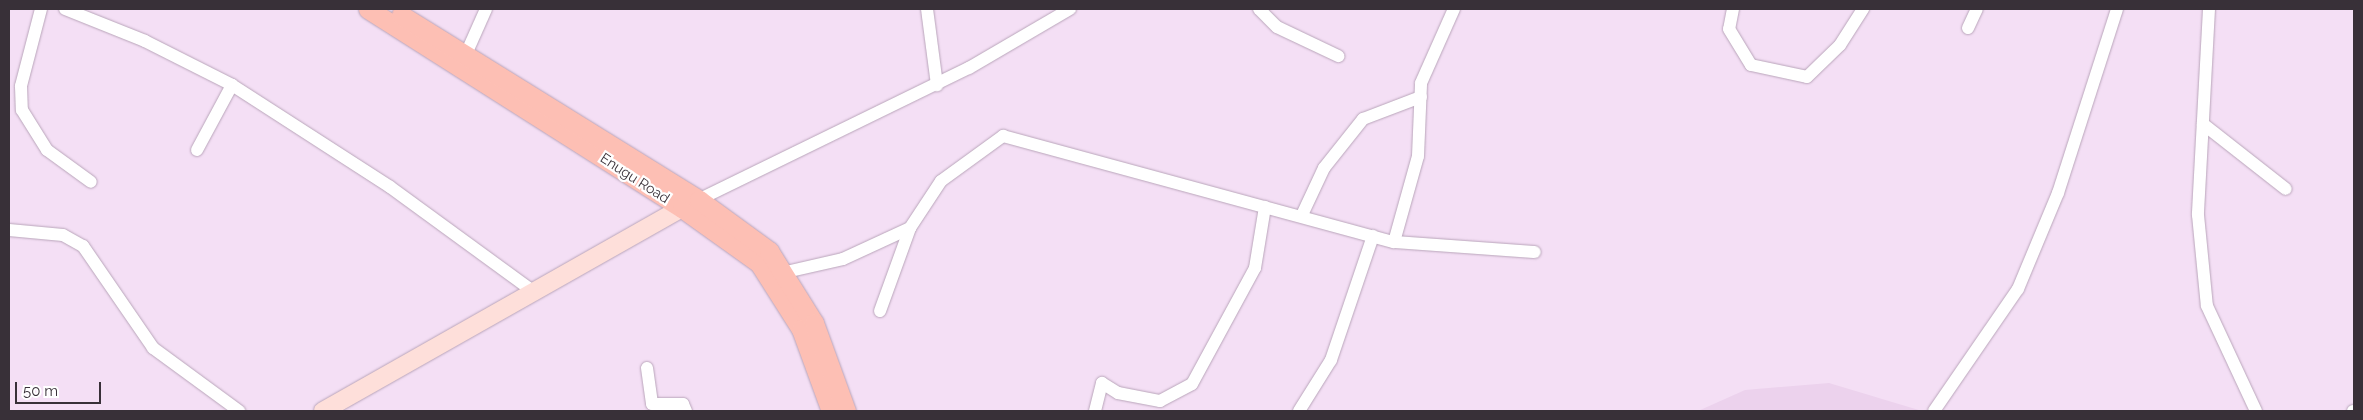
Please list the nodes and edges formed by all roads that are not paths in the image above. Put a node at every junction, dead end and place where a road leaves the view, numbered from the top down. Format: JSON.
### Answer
{"nodes":[{"id":1,"x":41,"y":9,"type":"edge"},
{"id":2,"x":65,"y":9,"type":"edge"},
{"id":3,"x":368,"y":9,"type":"edge"},
{"id":4,"x":391,"y":9,"type":"edge"},
{"id":5,"x":486,"y":9,"type":"edge"},
{"id":6,"x":927,"y":9,"type":"edge"},
{"id":7,"x":1070,"y":9,"type":"edge"},
{"id":8,"x":1259,"y":9,"type":"edge"},
{"id":9,"x":1454,"y":9,"type":"edge"},
{"id":10,"x":1732,"y":9,"type":"edge"},
{"id":11,"x":1863,"y":9,"type":"edge"},
{"id":12,"x":1977,"y":9,"type":"edge"},
{"id":13,"x":2118,"y":9,"type":"edge"},
{"id":14,"x":2209,"y":9,"type":"edge"},
{"id":15,"x":1968,"y":28,"type":"dead end"},
{"id":16,"x":466,"y":54,"type":"junction"},
{"id":17,"x":1338,"y":56,"type":"dead end"},
{"id":18,"x":232,"y":85,"type":"junction"},
{"id":19,"x":937,"y":85,"type":"junction"},
{"id":20,"x":1421,"y":97,"type":"junction"},
{"id":21,"x":2203,"y":124,"type":"junction"},
{"id":22,"x":197,"y":150,"type":"dead end"},
{"id":23,"x":90,"y":182,"type":"dead end"},
{"id":24,"x":2286,"y":189,"type":"dead end"},
{"id":25,"x":699,"y":200,"type":"junction"},
{"id":26,"x":1265,"y":207,"type":"junction"},
{"id":27,"x":682,"y":208,"type":"junction"},
{"id":28,"x":1302,"y":215,"type":"junction"},
{"id":29,"x":910,"y":228,"type":"junction"},
{"id":30,"x":9,"y":230,"type":"edge"},
{"id":31,"x":1373,"y":236,"type":"junction"},
{"id":32,"x":1394,"y":242,"type":"junction"},
{"id":33,"x":1535,"y":252,"type":"dead end"},
{"id":34,"x":786,"y":272,"type":"junction"},
{"id":35,"x":534,"y":292,"type":"junction"},
{"id":36,"x":880,"y":311,"type":"dead end"},
{"id":37,"x":647,"y":368,"type":"dead end"},
{"id":38,"x":239,"y":411,"type":"edge"},
{"id":39,"x":323,"y":411,"type":"edge"},
{"id":40,"x":686,"y":411,"type":"edge"},
{"id":41,"x":831,"y":411,"type":"edge"},
{"id":42,"x":846,"y":411,"type":"edge"},
{"id":43,"x":1095,"y":411,"type":"edge"},
{"id":44,"x":1299,"y":411,"type":"edge"},
{"id":45,"x":1934,"y":411,"type":"edge"},
{"id":46,"x":2256,"y":411,"type":"edge"}],
"edges":[{"from":1,"to":23,"type":"street"},
{"from":2,"to":18,"type":"street"},
{"from":3,"to":27,"type":"main road","name":"Enugu Road"},
{"from":4,"to":16,"type":"main road"},
{"from":5,"to":16,"type":"street"},
{"from":6,"to":19,"type":"street"},
{"from":7,"to":19,"type":"street"},
{"from":8,"to":17,"type":"street"},
{"from":9,"to":20,"type":"street"},
{"from":10,"to":11,"type":"street"},
{"from":12,"to":15,"type":"street"},
{"from":13,"to":45,"type":"street"},
{"from":14,"to":21,"type":"street"},
{"from":16,"to":25,"type":"main road"},
{"from":18,"to":22,"type":"street"},
{"from":18,"to":35,"type":"street"},
{"from":19,"to":25,"type":"street"},
{"from":20,"to":28,"type":"street"},
{"from":20,"to":32,"type":"street"},
{"from":21,"to":24,"type":"street"},
{"from":21,"to":46,"type":"street"},
{"from":25,"to":27,"type":"street"},
{"from":25,"to":34,"type":"main road"},
{"from":26,"to":28,"type":"street"},
{"from":26,"to":29,"type":"street"},
{"from":26,"to":43,"type":"street"},
{"from":27,"to":35,"type":"street"},
{"from":27,"to":41,"type":"main road","name":"Enugu Road"},
{"from":28,"to":31,"type":"street"},
{"from":29,"to":34,"type":"street"},
{"from":29,"to":36,"type":"street"},
{"from":30,"to":38,"type":"street"},
{"from":31,"to":32,"type":"street"},
{"from":31,"to":44,"type":"street"},
{"from":32,"to":33,"type":"street"},
{"from":34,"to":42,"type":"main road"},
{"from":35,"to":39,"type":"street"},
{"from":37,"to":40,"type":"street"}]}
